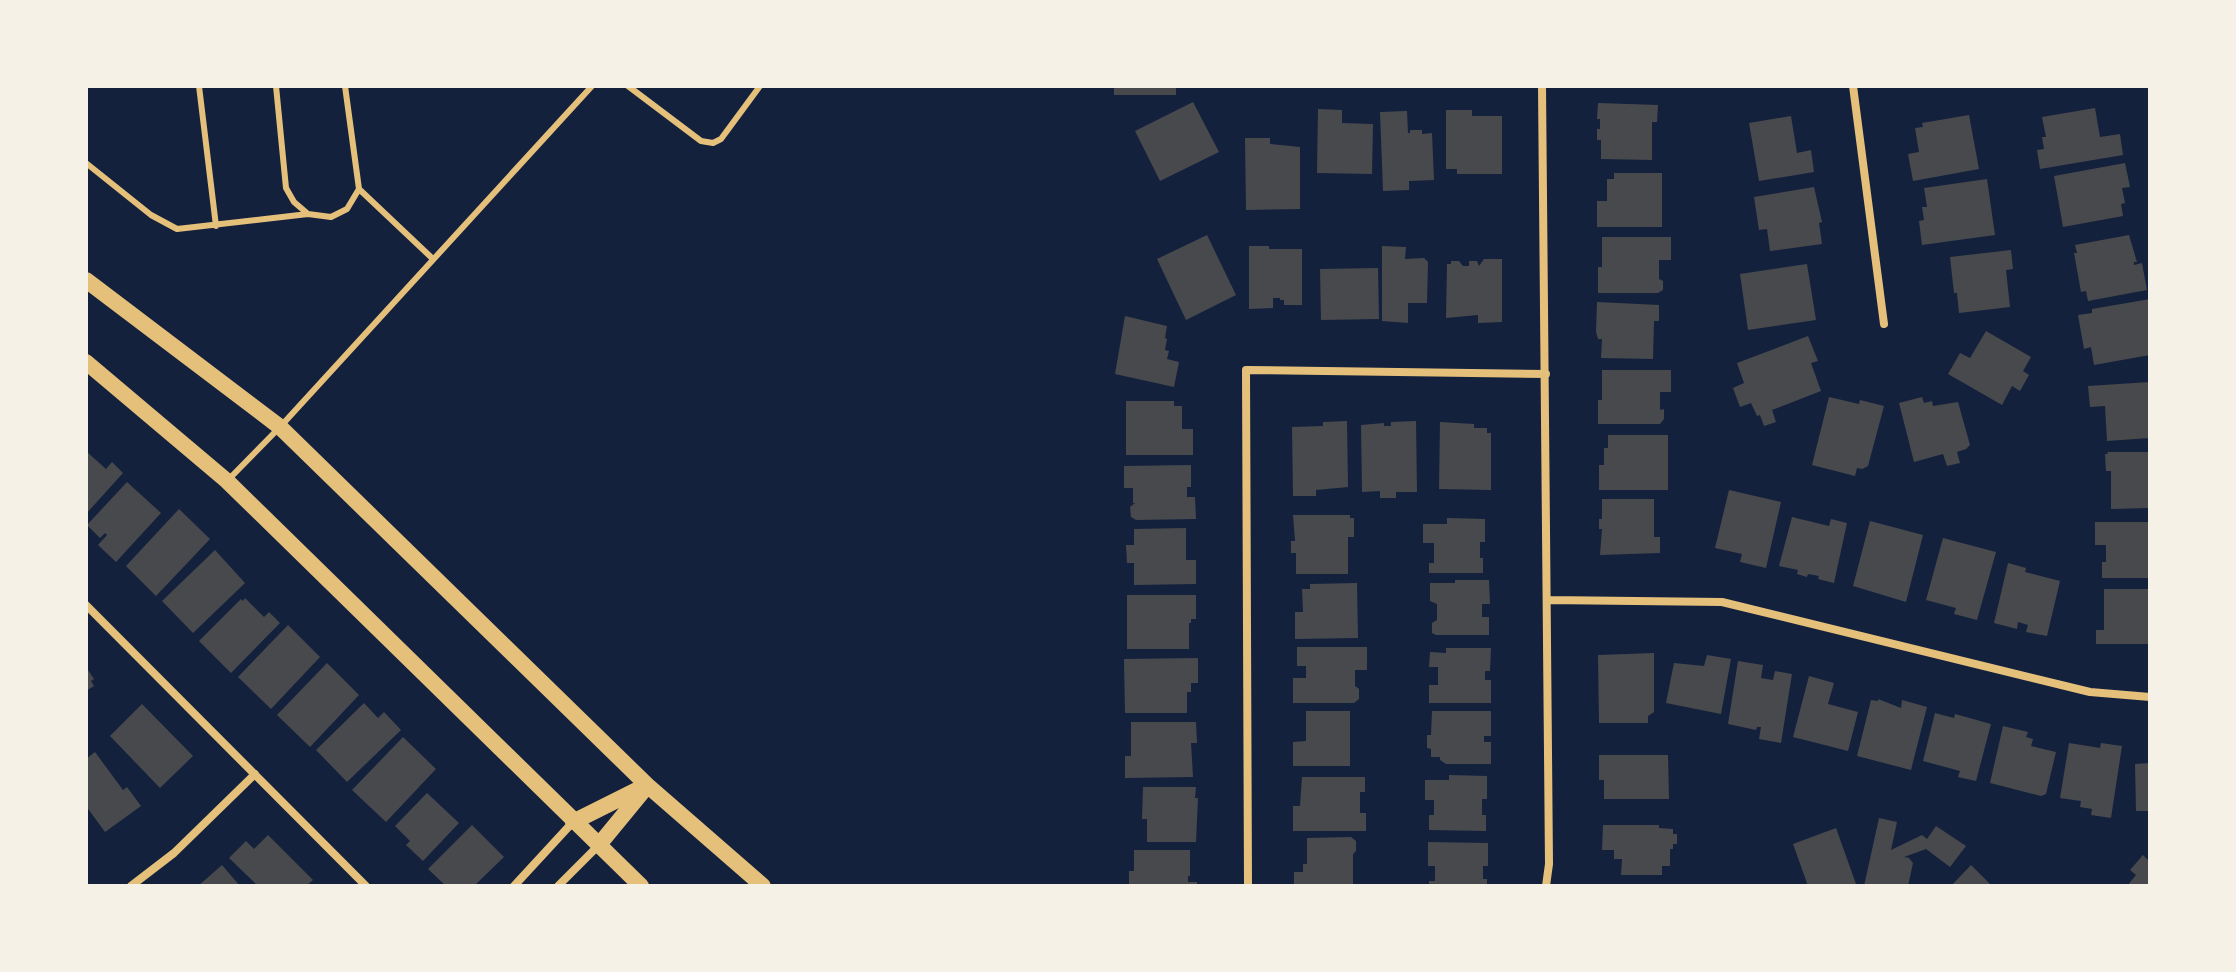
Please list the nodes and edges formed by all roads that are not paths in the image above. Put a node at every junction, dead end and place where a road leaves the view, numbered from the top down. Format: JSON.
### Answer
{"nodes":[{"id":1,"x":199,"y":86,"type":"edge"},
{"id":2,"x":276,"y":86,"type":"edge"},
{"id":3,"x":345,"y":86,"type":"edge"},
{"id":4,"x":592,"y":86,"type":"edge"},
{"id":5,"x":628,"y":86,"type":"edge"},
{"id":6,"x":760,"y":86,"type":"edge"},
{"id":7,"x":1542,"y":86,"type":"edge"},
{"id":8,"x":1853,"y":86,"type":"edge"},
{"id":9,"x":86,"y":163,"type":"edge"},
{"id":10,"x":359,"y":189,"type":"junction"},
{"id":11,"x":308,"y":214,"type":"junction"},
{"id":12,"x":216,"y":226,"type":"junction"},
{"id":13,"x":433,"y":259,"type":"junction"},
{"id":14,"x":86,"y":280,"type":"edge"},
{"id":15,"x":1884,"y":324,"type":"dead end"},
{"id":16,"x":86,"y":362,"type":"edge"},
{"id":17,"x":1546,"y":374,"type":"junction"},
{"id":18,"x":280,"y":427,"type":"junction"},
{"id":19,"x":227,"y":481,"type":"junction"},
{"id":20,"x":1548,"y":600,"type":"junction"},
{"id":21,"x":86,"y":605,"type":"edge"},
{"id":22,"x":2150,"y":697,"type":"edge"},
{"id":23,"x":255,"y":774,"type":"junction"},
{"id":24,"x":647,"y":785,"type":"junction"},
{"id":25,"x":573,"y":822,"type":"junction"},
{"id":26,"x":598,"y":846,"type":"junction"},
{"id":27,"x":131,"y":886,"type":"edge"},
{"id":28,"x":366,"y":886,"type":"edge"},
{"id":29,"x":514,"y":886,"type":"edge"},
{"id":30,"x":558,"y":886,"type":"edge"},
{"id":31,"x":641,"y":886,"type":"edge"},
{"id":32,"x":763,"y":886,"type":"edge"},
{"id":33,"x":1248,"y":886,"type":"edge"},
{"id":34,"x":1546,"y":886,"type":"edge"}],
"edges":[{"from":1,"to":12,"type":"lane"},
{"from":2,"to":11,"type":"lane"},
{"from":3,"to":10,"type":"lane"},
{"from":4,"to":13,"type":"lane"},
{"from":5,"to":6,"type":"lane"},
{"from":7,"to":17,"type":"street"},
{"from":8,"to":15,"type":"street"},
{"from":9,"to":12,"type":"lane"},
{"from":10,"to":11,"type":"lane"},
{"from":10,"to":13,"type":"lane"},
{"from":11,"to":12,"type":"lane"},
{"from":13,"to":18,"type":"lane"},
{"from":14,"to":18,"type":"main road"},
{"from":16,"to":19,"type":"main road"},
{"from":17,"to":20,"type":"street"},
{"from":17,"to":33,"type":"street"},
{"from":18,"to":19,"type":"lane"},
{"from":18,"to":24,"type":"main road"},
{"from":19,"to":25,"type":"main road"},
{"from":20,"to":22,"type":"street"},
{"from":20,"to":34,"type":"street"},
{"from":21,"to":23,"type":"street"},
{"from":23,"to":27,"type":"street"},
{"from":23,"to":28,"type":"street"},
{"from":24,"to":25,"type":"main road"},
{"from":24,"to":26,"type":"main road"},
{"from":24,"to":32,"type":"main road"},
{"from":25,"to":26,"type":"main road"},
{"from":25,"to":29,"type":"street"},
{"from":26,"to":30,"type":"street"},
{"from":26,"to":31,"type":"main road"}]}
